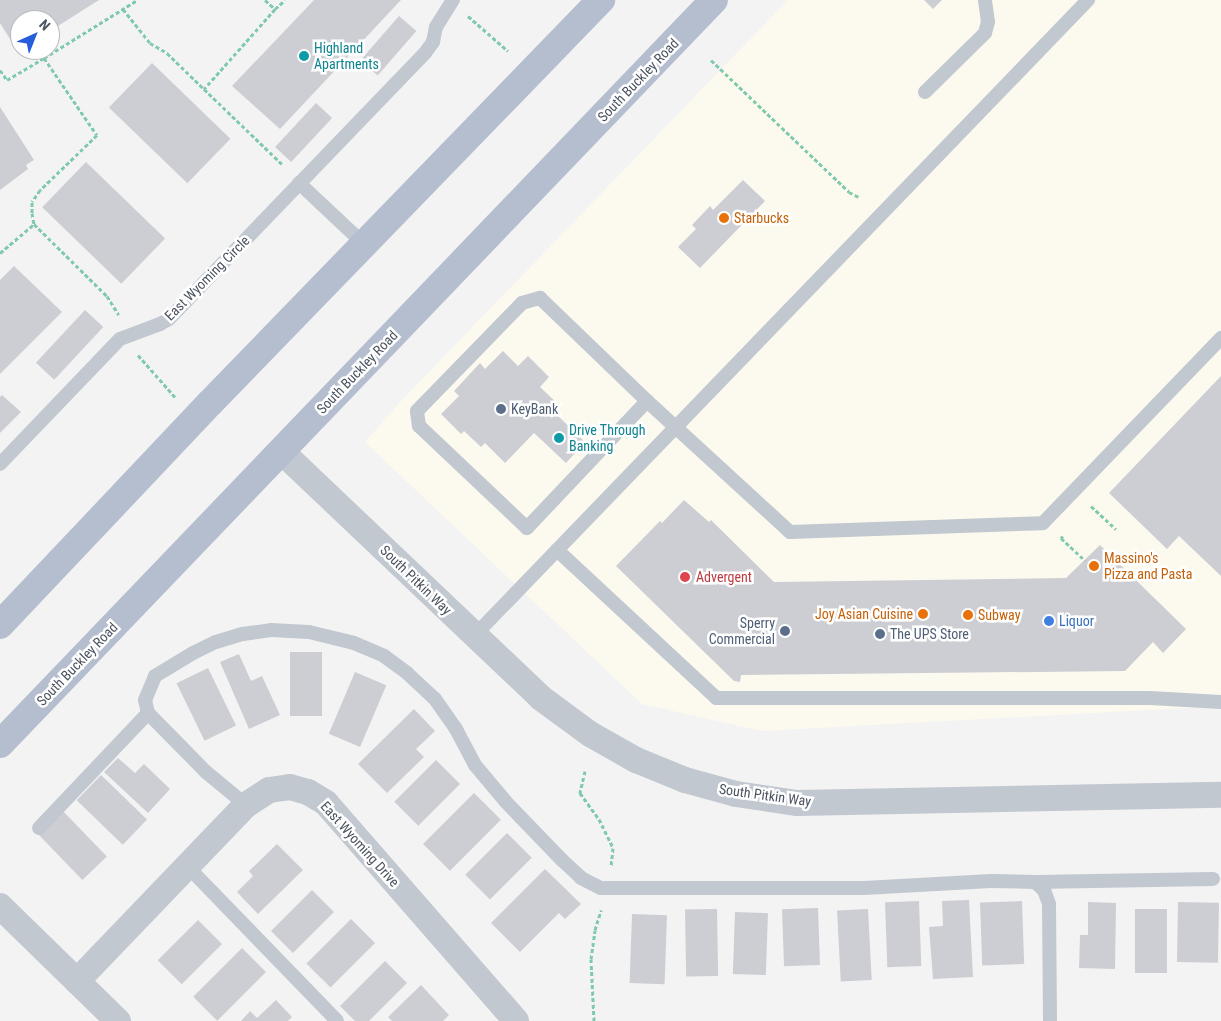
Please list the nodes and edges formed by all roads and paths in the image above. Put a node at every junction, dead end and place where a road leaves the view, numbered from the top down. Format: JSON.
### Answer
{"nodes":[{"id":1,"x":137,"y":0,"type":"edge"},
{"id":2,"x":265,"y":0,"type":"edge"},
{"id":3,"x":285,"y":0,"type":"edge"},
{"id":4,"x":601,"y":0,"type":"edge"},
{"id":5,"x":714,"y":0,"type":"edge"},
{"id":6,"x":985,"y":0,"type":"edge"},
{"id":7,"x":1085,"y":1,"type":"edge"},
{"id":8,"x":458,"y":5,"type":"edge"},
{"id":9,"x":123,"y":9,"type":"junction"},
{"id":10,"x":275,"y":9,"type":"junction"},
{"id":11,"x":60,"y":48,"type":"edge"},
{"id":12,"x":508,"y":51,"type":"dead end"},
{"id":13,"x":41,"y":60,"type":"edge"},
{"id":14,"x":45,"y":60,"type":"edge"},
{"id":15,"x":711,"y":60,"type":"dead end"},
{"id":16,"x":0,"y":70,"type":"edge"},
{"id":17,"x":204,"y":88,"type":"junction"},
{"id":18,"x":925,"y":92,"type":"dead end"},
{"id":19,"x":282,"y":164,"type":"dead end"},
{"id":20,"x":300,"y":183,"type":"junction"},
{"id":21,"x":859,"y":197,"type":"dead end"},
{"id":22,"x":34,"y":224,"type":"junction"},
{"id":23,"x":364,"y":244,"type":"junction"},
{"id":24,"x":0,"y":253,"type":"edge"},
{"id":25,"x":119,"y":315,"type":"dead end"},
{"id":26,"x":1221,"y":338,"type":"edge"},
{"id":27,"x":132,"y":349,"type":"dead end"},
{"id":28,"x":175,"y":397,"type":"dead end"},
{"id":29,"x":647,"y":401,"type":"junction"},
{"id":30,"x":676,"y":427,"type":"junction"},
{"id":31,"x":281,"y":451,"type":"junction"},
{"id":32,"x":0,"y":464,"type":"edge"},
{"id":33,"x":1096,"y":501,"type":"dead end"},
{"id":34,"x":1091,"y":506,"type":"junction"},
{"id":35,"x":1085,"y":512,"type":"dead end"},
{"id":36,"x":1116,"y":528,"type":"dead end"},
{"id":37,"x":1067,"y":531,"type":"dead end"},
{"id":38,"x":557,"y":550,"type":"junction"},
{"id":39,"x":1085,"y":560,"type":"dead end"},
{"id":40,"x":8,"y":616,"type":"edge"},
{"id":41,"x":475,"y":636,"type":"junction"},
{"id":42,"x":0,"y":642,"type":"edge"},
{"id":43,"x":1221,"y":702,"type":"edge"},
{"id":44,"x":148,"y":713,"type":"junction"},
{"id":45,"x":0,"y":744,"type":"edge"},
{"id":46,"x":1221,"y":795,"type":"edge"},
{"id":47,"x":246,"y":805,"type":"junction"},
{"id":48,"x":39,"y":828,"type":"dead end"},
{"id":49,"x":188,"y":867,"type":"junction"},
{"id":50,"x":1213,"y":879,"type":"dead end"},
{"id":51,"x":1035,"y":882,"type":"junction"},
{"id":52,"x":0,"y":906,"type":"edge"},
{"id":53,"x":77,"y":981,"type":"junction"},
{"id":54,"x":118,"y":1021,"type":"edge"},
{"id":55,"x":337,"y":1021,"type":"edge"},
{"id":56,"x":516,"y":1021,"type":"edge"},
{"id":57,"x":1050,"y":1021,"type":"edge"}],
"edges":[{"from":1,"to":9,"type":"path"},
{"from":2,"to":10,"type":"path"},
{"from":3,"to":10,"type":"path"},
{"from":4,"to":23,"type":"main road"},
{"from":5,"to":31,"type":"main road","name":"South Buckley Road"},
{"from":6,"to":18,"type":"lane"},
{"from":7,"to":30,"type":"lane"},
{"from":8,"to":12,"type":"path"},
{"from":8,"to":20,"type":"lane","name":"East Wyoming Circle"},
{"from":9,"to":11,"type":"path"},
{"from":9,"to":17,"type":"path"},
{"from":10,"to":17,"type":"path"},
{"from":13,"to":16,"type":"path"},
{"from":14,"to":22,"type":"path"},
{"from":15,"to":21,"type":"path"},
{"from":17,"to":19,"type":"path"},
{"from":20,"to":23,"type":"lane"},
{"from":20,"to":32,"type":"lane","name":"East Wyoming Circle"},
{"from":22,"to":24,"type":"path"},
{"from":22,"to":25,"type":"path"},
{"from":23,"to":40,"type":"main road"},
{"from":26,"to":30,"type":"lane"},
{"from":27,"to":28,"type":"path"},
{"from":29,"to":29,"type":"lane"},
{"from":29,"to":30,"type":"lane"},
{"from":30,"to":38,"type":"lane"},
{"from":31,"to":41,"type":"street","name":"South Pitkin Way"},
{"from":31,"to":45,"type":"main road","name":"South Buckley Road"},
{"from":33,"to":34,"type":"path"},
{"from":34,"to":35,"type":"path"},
{"from":34,"to":36,"type":"path"},
{"from":37,"to":39,"type":"path"},
{"from":38,"to":41,"type":"lane"},
{"from":38,"to":43,"type":"lane"},
{"from":40,"to":42,"type":"main road"},
{"from":41,"to":46,"type":"street","name":"South Pitkin Way"},
{"from":44,"to":47,"type":"lane"},
{"from":44,"to":48,"type":"lane"},
{"from":44,"to":51,"type":"lane"},
{"from":47,"to":49,"type":"street","name":"East Wyoming Drive"},
{"from":47,"to":56,"type":"street","name":"East Wyoming Drive"},
{"from":49,"to":53,"type":"street","name":"East Wyoming Drive"},
{"from":49,"to":55,"type":"lane"},
{"from":50,"to":51,"type":"lane"},
{"from":51,"to":57,"type":"lane"},
{"from":52,"to":53,"type":"street"},
{"from":53,"to":54,"type":"street"}]}
